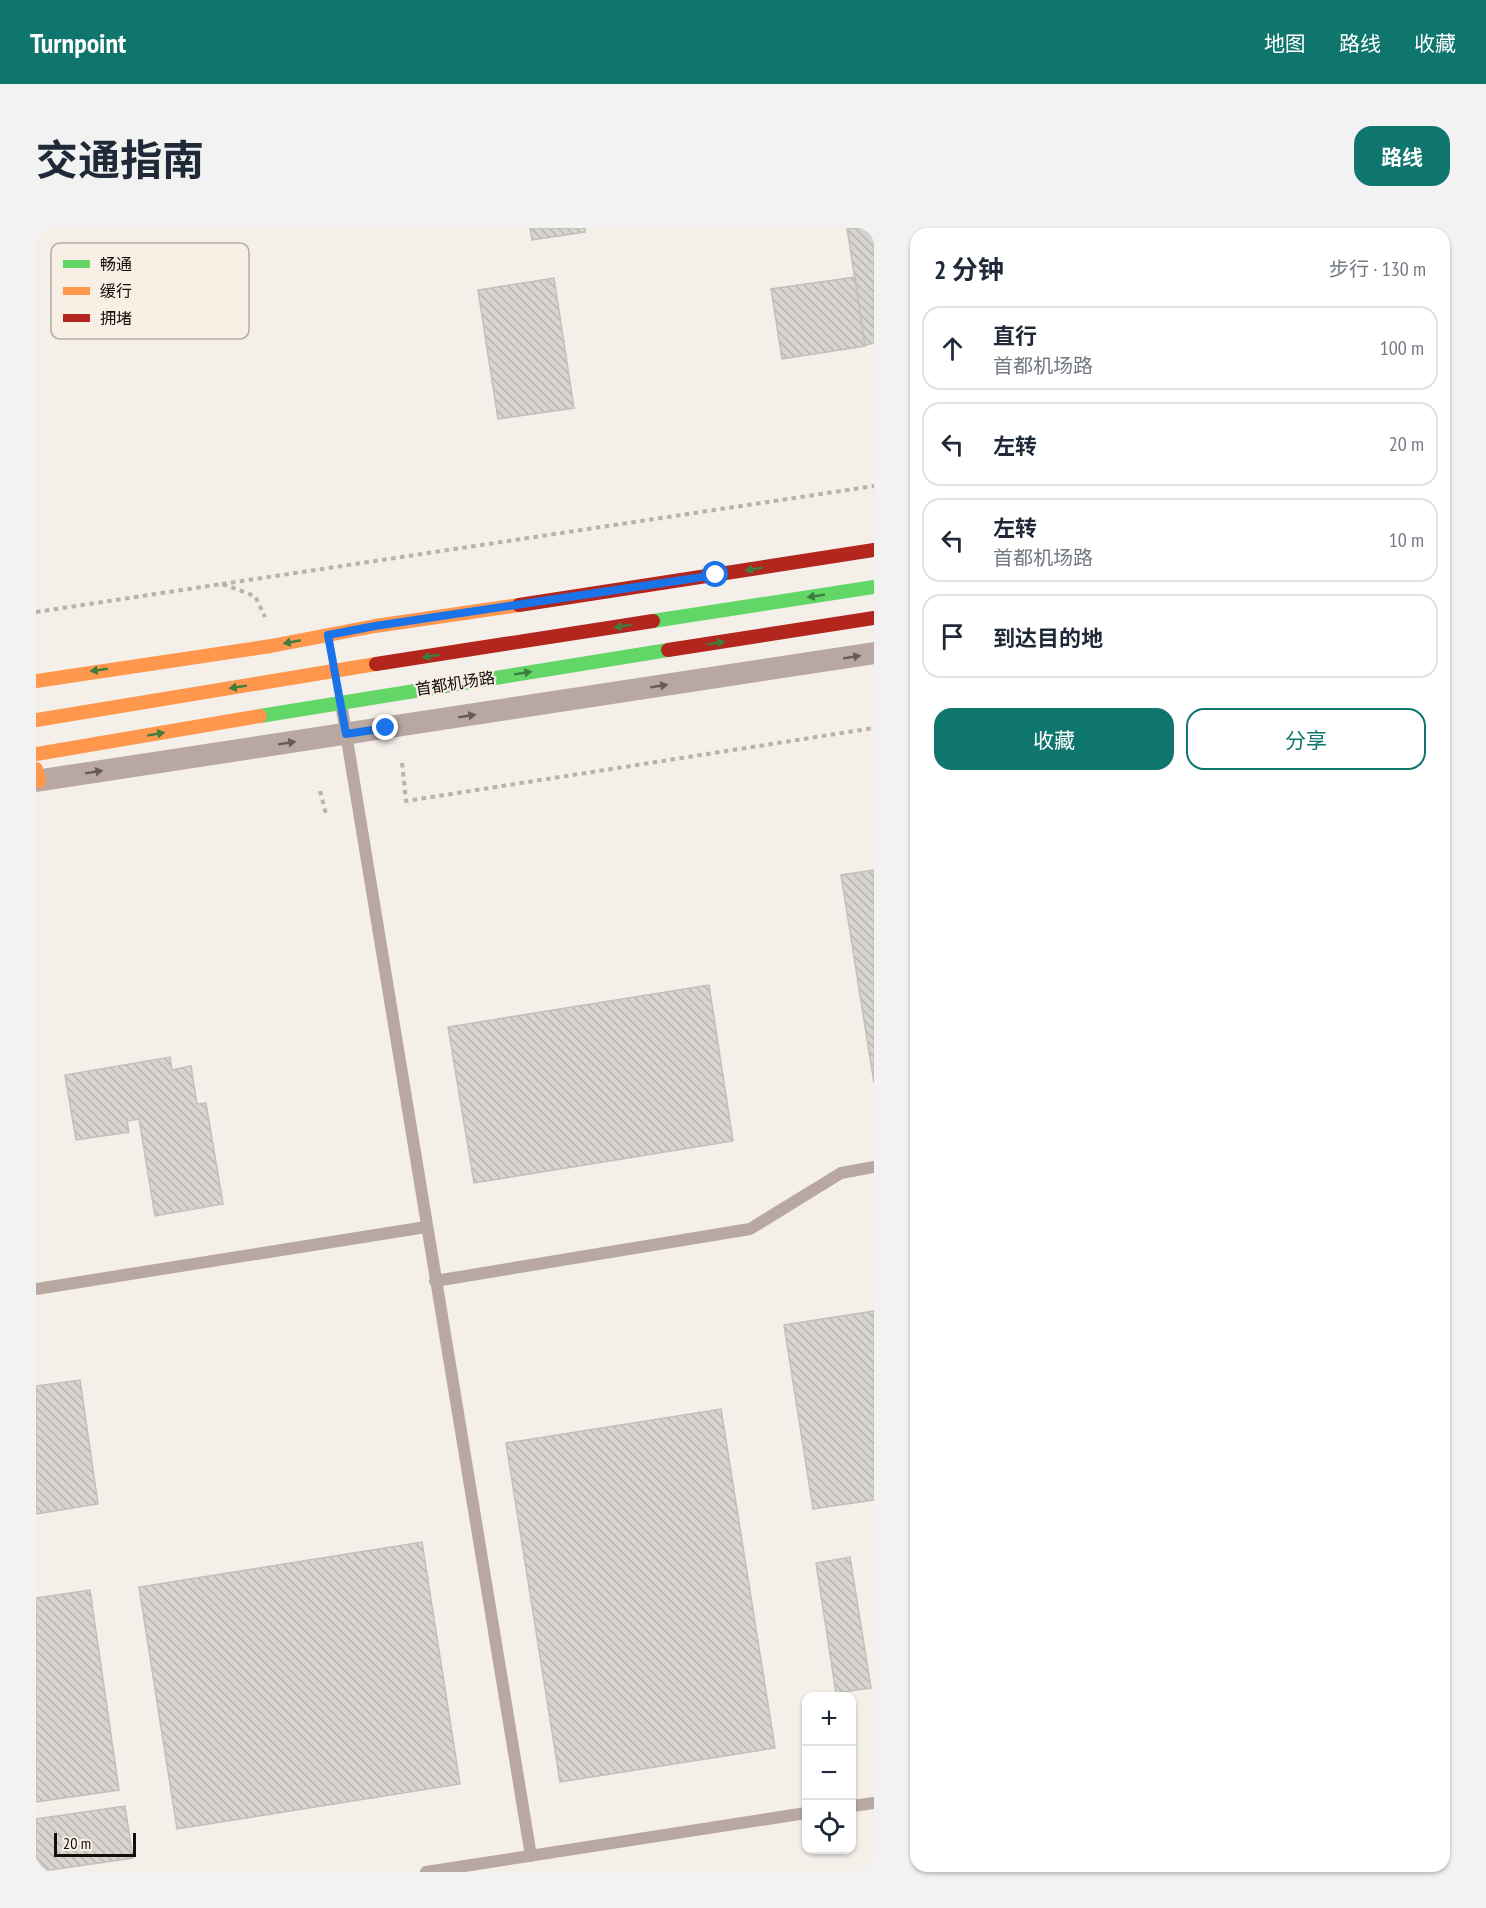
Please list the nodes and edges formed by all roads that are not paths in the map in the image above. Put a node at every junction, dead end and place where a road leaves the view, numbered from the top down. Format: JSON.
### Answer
{"nodes":[{"id":1,"x":874,"y":550,"type":"edge"},
{"id":2,"x":874,"y":587,"type":"edge"},
{"id":3,"x":874,"y":618,"type":"edge"},
{"id":4,"x":874,"y":653,"type":"edge"},
{"id":5,"x":36,"y":681,"type":"edge"},
{"id":6,"x":337,"y":682,"type":"junction"},
{"id":7,"x":36,"y":720,"type":"edge"},
{"id":8,"x":346,"y":734,"type":"junction"},
{"id":9,"x":36,"y":754,"type":"edge"},
{"id":10,"x":37,"y":777,"type":"edge"},
{"id":11,"x":874,"y":1167,"type":"edge"},
{"id":12,"x":426,"y":1227,"type":"junction"},
{"id":13,"x":435,"y":1281,"type":"junction"},
{"id":14,"x":36,"y":1289,"type":"edge"},
{"id":15,"x":874,"y":1803,"type":"edge"},
{"id":16,"x":856,"y":1805,"type":"edge"},
{"id":17,"x":802,"y":1814,"type":"edge"},
{"id":18,"x":531,"y":1856,"type":"junction"},
{"id":19,"x":426,"y":1872,"type":"edge"}],
"edges":[{"from":1,"to":5,"type":"street","one_way":true},
{"from":2,"to":6,"type":"street","name":"首都机场路","one_way":true},
{"from":6,"to":3,"type":"street","name":"首都机场路","one_way":true},
{"from":8,"to":4,"type":"street","name":"首都机场路","one_way":true},
{"from":6,"to":7,"type":"street","name":"首都机场路","one_way":true},
{"from":6,"to":8,"type":"lane"},
{"from":9,"to":6,"type":"street","name":"首都机场路","one_way":true},
{"from":10,"to":8,"type":"street","name":"首都机场路","one_way":true},
{"from":8,"to":12,"type":"lane"},
{"from":11,"to":13,"type":"lane"},
{"from":12,"to":13,"type":"lane"},
{"from":12,"to":14,"type":"lane"},
{"from":13,"to":18,"type":"lane"},
{"from":15,"to":16,"type":"lane"},
{"from":17,"to":18,"type":"lane"},
{"from":18,"to":19,"type":"lane"}]}
